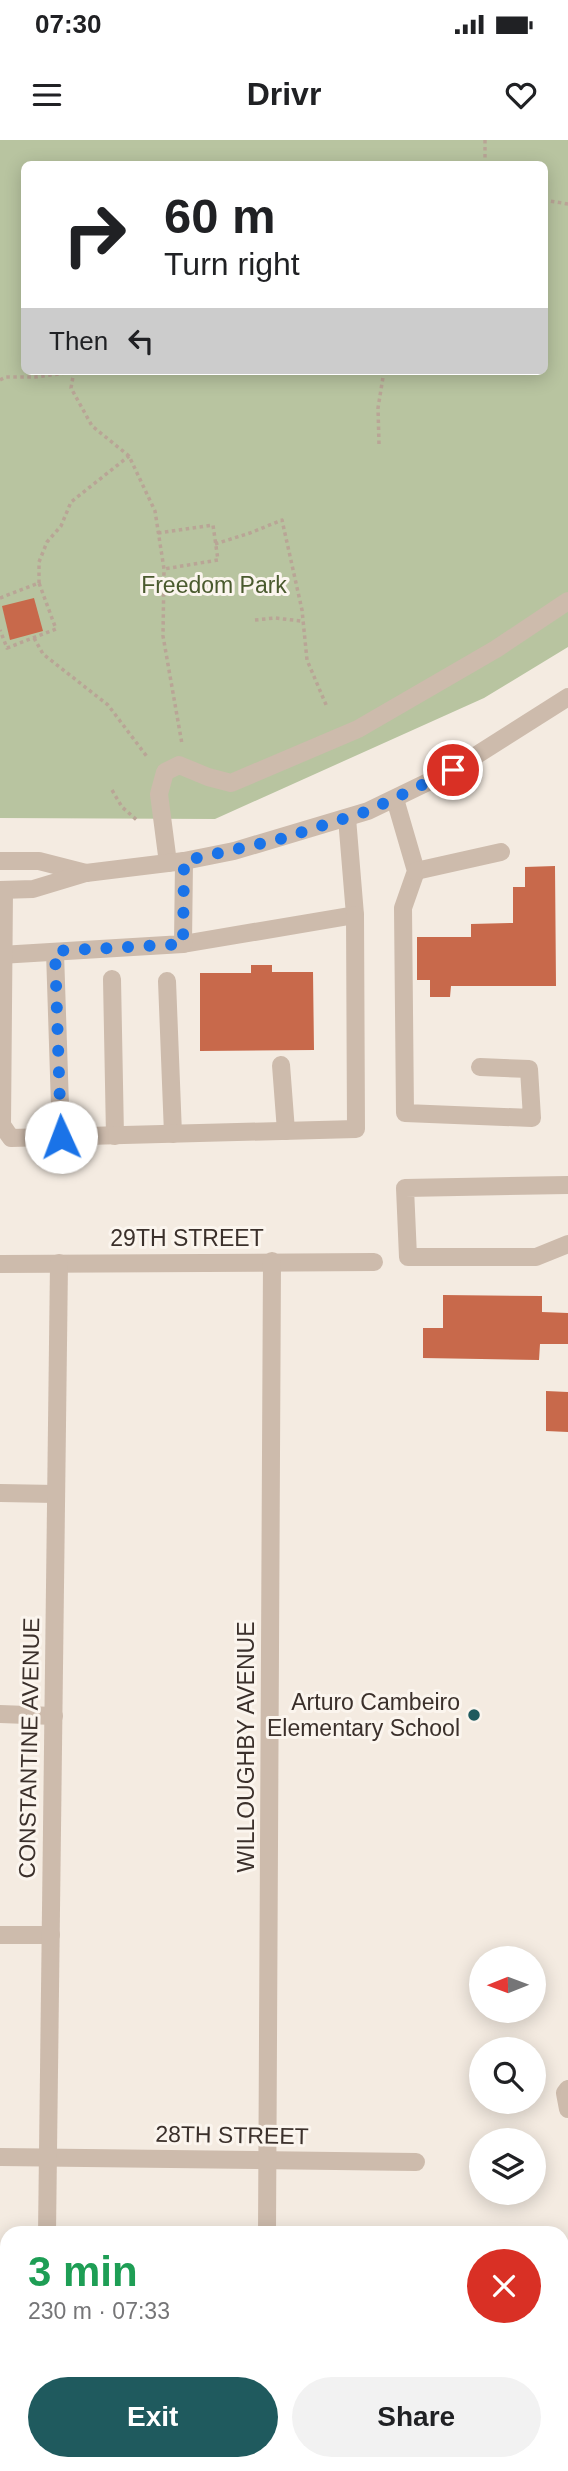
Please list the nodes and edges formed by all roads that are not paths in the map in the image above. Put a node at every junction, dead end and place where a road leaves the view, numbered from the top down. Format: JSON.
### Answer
{"nodes":[{"id":1,"x":568,"y":601,"type":"edge"},
{"id":2,"x":568,"y":697,"type":"edge"},
{"id":3,"x":395,"y":799,"type":"junction"},
{"id":4,"x":347,"y":818,"type":"junction"},
{"id":5,"x":501,"y":852,"type":"dead end"},
{"id":6,"x":0,"y":862,"type":"edge"},
{"id":7,"x":176,"y":862,"type":"junction"},
{"id":8,"x":416,"y":871,"type":"junction"},
{"id":9,"x":86,"y":873,"type":"junction"},
{"id":10,"x":2,"y":890,"type":"edge"},
{"id":11,"x":355,"y":915,"type":"junction"},
{"id":12,"x":183,"y":944,"type":"junction"},
{"id":13,"x":55,"y":951,"type":"junction"},
{"id":14,"x":2,"y":955,"type":"edge"},
{"id":15,"x":112,"y":979,"type":"dead end"},
{"id":16,"x":167,"y":981,"type":"dead end"},
{"id":17,"x":281,"y":1065,"type":"dead end"},
{"id":18,"x":480,"y":1067,"type":"dead end"},
{"id":19,"x":1,"y":1126,"type":"edge"},
{"id":20,"x":286,"y":1131,"type":"junction"},
{"id":21,"x":173,"y":1134,"type":"junction"},
{"id":22,"x":115,"y":1136,"type":"junction"},
{"id":23,"x":61,"y":1137,"type":"junction"},
{"id":24,"x":568,"y":1185,"type":"edge"},
{"id":25,"x":568,"y":1244,"type":"edge"},
{"id":26,"x":272,"y":1261,"type":"junction"},
{"id":27,"x":374,"y":1262,"type":"dead end"},
{"id":28,"x":59,"y":1263,"type":"junction"},
{"id":29,"x":0,"y":1264,"type":"edge"},
{"id":30,"x":0,"y":1493,"type":"edge"},
{"id":31,"x":57,"y":1494,"type":"junction"},
{"id":32,"x":0,"y":1714,"type":"edge"},
{"id":33,"x":54,"y":1716,"type":"junction"},
{"id":34,"x":0,"y":1935,"type":"edge"},
{"id":35,"x":51,"y":1935,"type":"junction"},
{"id":36,"x":568,"y":2089,"type":"edge"},
{"id":37,"x":568,"y":2109,"type":"edge"},
{"id":38,"x":0,"y":2157,"type":"edge"},
{"id":39,"x":48,"y":2158,"type":"junction"},
{"id":40,"x":268,"y":2160,"type":"junction"},
{"id":41,"x":416,"y":2162,"type":"dead end"},
{"id":42,"x":47,"y":2226,"type":"edge"},
{"id":43,"x":267,"y":2226,"type":"edge"}],
"edges":[{"from":1,"to":7,"type":"street"},
{"from":2,"to":3,"type":"street"},
{"from":3,"to":4,"type":"street"},
{"from":3,"to":8,"type":"street"},
{"from":4,"to":7,"type":"street"},
{"from":4,"to":11,"type":"street"},
{"from":5,"to":8,"type":"street"},
{"from":6,"to":9,"type":"street"},
{"from":7,"to":9,"type":"street"},
{"from":7,"to":12,"type":"street"},
{"from":8,"to":18,"type":"street"},
{"from":9,"to":10,"type":"street"},
{"from":10,"to":14,"type":"street"},
{"from":11,"to":12,"type":"street"},
{"from":11,"to":20,"type":"street"},
{"from":12,"to":13,"type":"street"},
{"from":13,"to":14,"type":"street"},
{"from":13,"to":23,"type":"street"},
{"from":14,"to":19,"type":"street"},
{"from":15,"to":22,"type":"street"},
{"from":16,"to":21,"type":"street"},
{"from":17,"to":20,"type":"street"},
{"from":19,"to":23,"type":"street"},
{"from":20,"to":21,"type":"street"},
{"from":21,"to":22,"type":"street"},
{"from":22,"to":23,"type":"street"},
{"from":24,"to":25,"type":"street"},
{"from":26,"to":27,"type":"street","name":"29TH STREET"},
{"from":26,"to":28,"type":"street","name":"29TH STREET"},
{"from":26,"to":40,"type":"street","name":"WILLOUGHBY AVENUE"},
{"from":28,"to":29,"type":"street","name":"29TH STREET"},
{"from":28,"to":31,"type":"street","name":"CONSTANTINE AVENUE"},
{"from":30,"to":31,"type":"street"},
{"from":31,"to":33,"type":"street","name":"CONSTANTINE AVENUE"},
{"from":32,"to":33,"type":"street"},
{"from":33,"to":35,"type":"street","name":"CONSTANTINE AVENUE"},
{"from":34,"to":35,"type":"street"},
{"from":35,"to":39,"type":"street","name":"CONSTANTINE AVENUE"},
{"from":36,"to":37,"type":"street"},
{"from":38,"to":39,"type":"street","name":"28TH STREET"},
{"from":39,"to":40,"type":"street","name":"28TH STREET"},
{"from":39,"to":42,"type":"street","name":"CONSTANTINE AVENUE"},
{"from":40,"to":41,"type":"street","name":"28TH STREET"},
{"from":40,"to":43,"type":"street","name":"WILLOUGHBY AVENUE"}]}
